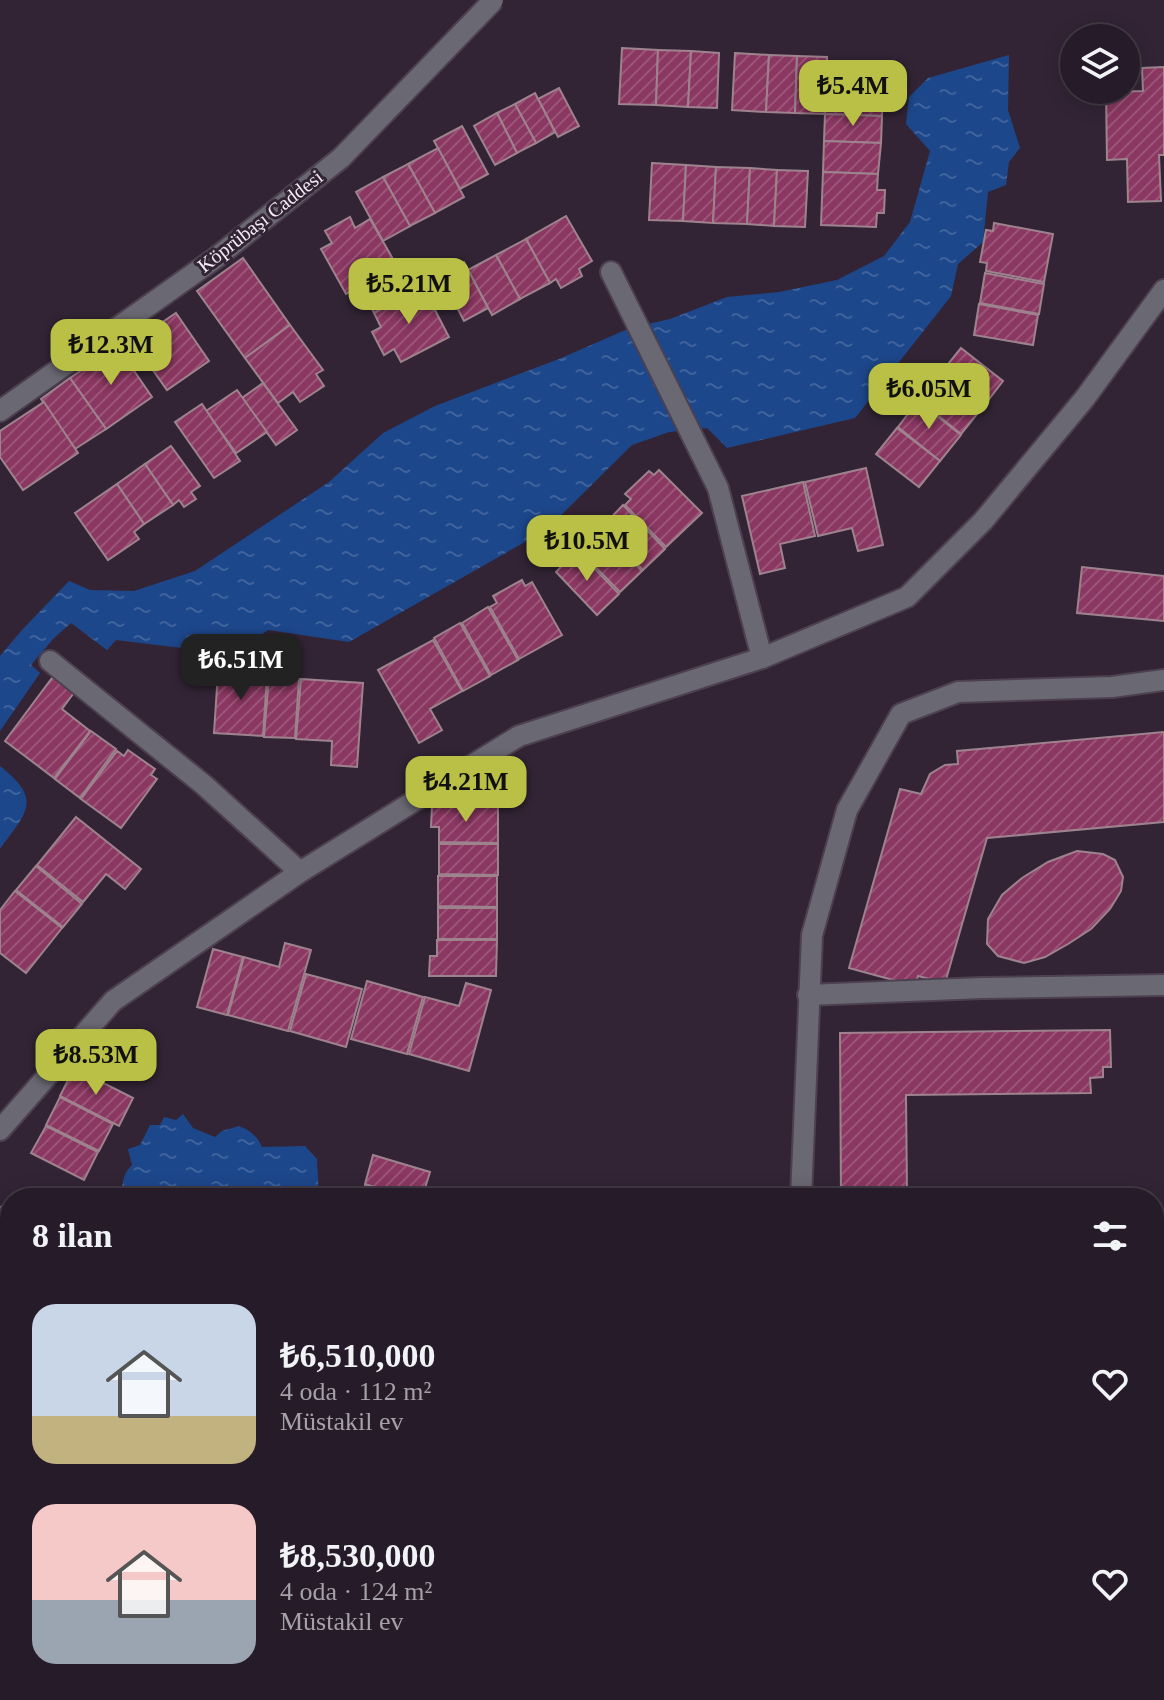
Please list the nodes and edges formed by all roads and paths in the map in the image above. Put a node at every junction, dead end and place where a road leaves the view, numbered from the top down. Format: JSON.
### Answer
{"nodes":[{"id":1,"x":491,"y":2,"type":"edge"},
{"id":2,"x":611,"y":272,"type":"dead end"},
{"id":3,"x":1164,"y":290,"type":"edge"},
{"id":4,"x":0,"y":411,"type":"edge"},
{"id":5,"x":762,"y":658,"type":"junction"},
{"id":6,"x":50,"y":661,"type":"dead end"},
{"id":7,"x":1164,"y":680,"type":"edge"},
{"id":8,"x":300,"y":872,"type":"junction"},
{"id":9,"x":1164,"y":985,"type":"edge"},
{"id":10,"x":808,"y":995,"type":"junction"},
{"id":11,"x":0,"y":1130,"type":"edge"},
{"id":12,"x":801,"y":1188,"type":"edge"}],
"edges":[{"from":1,"to":4,"type":"street","name":"Köprübaşı Caddesi"},
{"from":2,"to":5,"type":"street"},
{"from":3,"to":5,"type":"street"},
{"from":5,"to":8,"type":"street"},
{"from":6,"to":8,"type":"street"},
{"from":7,"to":10,"type":"street"},
{"from":8,"to":11,"type":"street"},
{"from":9,"to":10,"type":"street"},
{"from":10,"to":12,"type":"street"}]}
